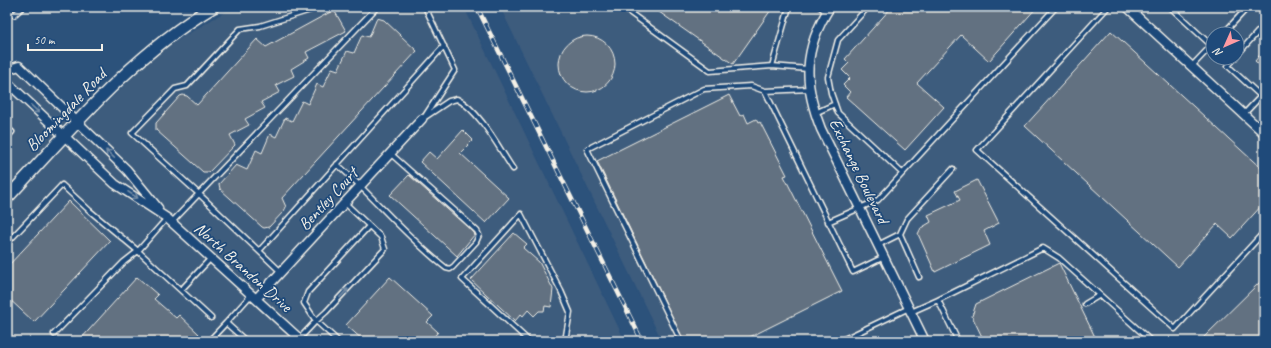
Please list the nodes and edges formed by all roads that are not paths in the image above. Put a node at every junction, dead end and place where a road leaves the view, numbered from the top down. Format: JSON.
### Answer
{"nodes":[{"id":1,"x":23,"y":7,"type":"edge"},
{"id":2,"x":213,"y":7,"type":"edge"},
{"id":3,"x":320,"y":7,"type":"edge"},
{"id":4,"x":377,"y":7,"type":"edge"},
{"id":5,"x":425,"y":7,"type":"edge"},
{"id":6,"x":622,"y":7,"type":"edge"},
{"id":7,"x":789,"y":7,"type":"edge"},
{"id":8,"x":868,"y":7,"type":"edge"},
{"id":9,"x":1056,"y":7,"type":"edge"},
{"id":10,"x":1108,"y":7,"type":"edge"},
{"id":11,"x":1127,"y":7,"type":"edge"},
{"id":12,"x":1170,"y":7,"type":"edge"},
{"id":13,"x":1248,"y":7,"type":"edge"},
{"id":14,"x":7,"y":8,"type":"edge"},
{"id":15,"x":826,"y":9,"type":"edge"},
{"id":16,"x":1264,"y":25,"type":"edge"},
{"id":17,"x":1230,"y":26,"type":"edge"},
{"id":18,"x":1205,"y":39,"type":"edge"},
{"id":19,"x":444,"y":46,"type":"junction"},
{"id":20,"x":1245,"y":47,"type":"edge"},
{"id":21,"x":1205,"y":52,"type":"edge"},
{"id":22,"x":772,"y":66,"type":"junction"},
{"id":23,"x":1192,"y":66,"type":"junction"},
{"id":24,"x":1228,"y":66,"type":"edge"},
{"id":25,"x":808,"y":69,"type":"junction"},
{"id":26,"x":7,"y":70,"type":"edge"},
{"id":27,"x":7,"y":82,"type":"edge"},
{"id":28,"x":810,"y":89,"type":"junction"},
{"id":29,"x":765,"y":91,"type":"junction"},
{"id":30,"x":1262,"y":98,"type":"edge"},
{"id":31,"x":835,"y":104,"type":"junction"},
{"id":32,"x":815,"y":113,"type":"junction"},
{"id":33,"x":1244,"y":114,"type":"junction"},
{"id":34,"x":422,"y":119,"type":"junction"},
{"id":35,"x":77,"y":122,"type":"junction"},
{"id":36,"x":7,"y":128,"type":"edge"},
{"id":37,"x":1264,"y":133,"type":"edge"},
{"id":38,"x":64,"y":136,"type":"junction"},
{"id":39,"x":7,"y":137,"type":"edge"},
{"id":40,"x":391,"y":154,"type":"junction"},
{"id":41,"x":337,"y":164,"type":"junction"},
{"id":42,"x":512,"y":169,"type":"dead end"},
{"id":43,"x":953,"y":169,"type":"dead end"},
{"id":44,"x":902,"y":173,"type":"junction"},
{"id":45,"x":361,"y":186,"type":"junction"},
{"id":46,"x":199,"y":194,"type":"junction"},
{"id":47,"x":7,"y":198,"type":"edge"},
{"id":48,"x":345,"y":203,"type":"junction"},
{"id":49,"x":860,"y":208,"type":"junction"},
{"id":50,"x":167,"y":218,"type":"junction"},
{"id":51,"x":828,"y":222,"type":"junction"},
{"id":52,"x":370,"y":226,"type":"junction"},
{"id":53,"x":1264,"y":232,"type":"edge"},
{"id":54,"x":900,"y":234,"type":"junction"},
{"id":55,"x":7,"y":243,"type":"edge"},
{"id":56,"x":878,"y":245,"type":"junction"},
{"id":57,"x":138,"y":251,"type":"junction"},
{"id":58,"x":259,"y":251,"type":"junction"},
{"id":59,"x":884,"y":257,"type":"junction"},
{"id":60,"x":211,"y":258,"type":"junction"},
{"id":61,"x":281,"y":272,"type":"junction"},
{"id":62,"x":919,"y":277,"type":"dead end"},
{"id":63,"x":181,"y":290,"type":"junction"},
{"id":64,"x":1100,"y":295,"type":"junction"},
{"id":65,"x":253,"y":297,"type":"junction"},
{"id":66,"x":938,"y":300,"type":"junction"},
{"id":67,"x":1085,"y":304,"type":"dead end"},
{"id":68,"x":910,"y":310,"type":"junction"},
{"id":69,"x":211,"y":318,"type":"dead end"},
{"id":70,"x":316,"y":321,"type":"junction"},
{"id":71,"x":226,"y":322,"type":"junction"},
{"id":72,"x":54,"y":334,"type":"dead end"},
{"id":73,"x":300,"y":340,"type":"edge"},
{"id":74,"x":922,"y":340,"type":"edge"},
{"id":75,"x":209,"y":341,"type":"edge"},
{"id":76,"x":246,"y":341,"type":"edge"},
{"id":77,"x":338,"y":341,"type":"edge"},
{"id":78,"x":529,"y":341,"type":"edge"},
{"id":79,"x":565,"y":341,"type":"edge"},
{"id":80,"x":681,"y":341,"type":"edge"},
{"id":81,"x":840,"y":341,"type":"edge"},
{"id":82,"x":958,"y":341,"type":"edge"},
{"id":83,"x":1151,"y":341,"type":"edge"}],
"edges":[{"from":1,"to":14,"type":"lane"},
{"from":2,"to":35,"type":"main road","name":"Bloomingdale Road"},
{"from":3,"to":46,"type":"lane"},
{"from":4,"to":46,"type":"lane"},
{"from":5,"to":19,"type":"lane"},
{"from":6,"to":22,"type":"lane"},
{"from":7,"to":22,"type":"lane"},
{"from":8,"to":31,"type":"lane"},
{"from":9,"to":44,"type":"lane"},
{"from":10,"to":53,"type":"lane"},
{"from":11,"to":23,"type":"street"},
{"from":12,"to":18,"type":"lane"},
{"from":13,"to":17,"type":"lane"},
{"from":15,"to":25,"type":"street","name":"Exchange Boulevard"},
{"from":16,"to":20,"type":"lane"},
{"from":19,"to":34,"type":"lane"},
{"from":19,"to":41,"type":"lane"},
{"from":21,"to":23,"type":"lane"},
{"from":22,"to":25,"type":"lane"},
{"from":23,"to":33,"type":"street"},
{"from":24,"to":30,"type":"lane"},
{"from":25,"to":28,"type":"street","name":"Exchange Boulevard"},
{"from":26,"to":35,"type":"street","name":"North Brandon Drive"},
{"from":27,"to":38,"type":"street","name":"North Brandon Drive","one_way":true},
{"from":28,"to":29,"type":"lane"},
{"from":28,"to":32,"type":"street","name":"Exchange Boulevard"},
{"from":29,"to":51,"type":"lane"},
{"from":29,"to":80,"type":"lane"},
{"from":30,"to":33,"type":"lane"},
{"from":31,"to":32,"type":"lane"},
{"from":31,"to":44,"type":"lane"},
{"from":32,"to":49,"type":"street","name":"Exchange Boulevard"},
{"from":33,"to":37,"type":"street"},
{"from":34,"to":40,"type":"street","name":"Bentley Court"},
{"from":34,"to":42,"type":"lane"},
{"from":35,"to":38,"type":"main road","name":"Bloomingdale Road"},
{"from":50,"to":35,"type":"street","name":"North Brandon Drive","one_way":true},
{"from":36,"to":39,"type":"lane"},
{"from":38,"to":47,"type":"main road","name":"Bloomingdale Road"},
{"from":38,"to":50,"type":"street","name":"North Brandon Drive","one_way":true},
{"from":40,"to":45,"type":"street","name":"Bentley Court"},
{"from":40,"to":45,"type":"lane"},
{"from":41,"to":45,"type":"lane"},
{"from":41,"to":58,"type":"lane"},
{"from":43,"to":54,"type":"lane"},
{"from":44,"to":49,"type":"lane"},
{"from":45,"to":48,"type":"street","name":"Bentley Court"},
{"from":46,"to":50,"type":"lane"},
{"from":46,"to":58,"type":"lane"},
{"from":48,"to":52,"type":"lane"},
{"from":48,"to":61,"type":"street","name":"Bentley Court"},
{"from":49,"to":51,"type":"lane"},
{"from":49,"to":56,"type":"street","name":"Exchange Boulevard"},
{"from":50,"to":57,"type":"lane"},
{"from":50,"to":60,"type":"street","name":"North Brandon Drive"},
{"from":51,"to":59,"type":"lane"},
{"from":52,"to":70,"type":"lane"},
{"from":70,"to":52,"type":"lane","one_way":true},
{"from":54,"to":56,"type":"lane"},
{"from":54,"to":62,"type":"lane"},
{"from":55,"to":57,"type":"lane"},
{"from":56,"to":59,"type":"street","name":"Exchange Boulevard"},
{"from":57,"to":63,"type":"lane"},
{"from":57,"to":72,"type":"lane"},
{"from":58,"to":61,"type":"lane"},
{"from":59,"to":68,"type":"street","name":"Exchange Boulevard"},
{"from":60,"to":63,"type":"lane"},
{"from":60,"to":65,"type":"street","name":"North Brandon Drive"},
{"from":61,"to":65,"type":"street","name":"Bentley Court"},
{"from":63,"to":69,"type":"lane"},
{"from":64,"to":66,"type":"lane"},
{"from":64,"to":67,"type":"lane"},
{"from":64,"to":83,"type":"lane"},
{"from":65,"to":71,"type":"lane"},
{"from":65,"to":73,"type":"street","name":"North Brandon Drive"},
{"from":66,"to":68,"type":"lane"},
{"from":66,"to":82,"type":"lane"},
{"from":68,"to":74,"type":"street","name":"Exchange Boulevard"},
{"from":68,"to":81,"type":"lane"},
{"from":70,"to":73,"type":"lane"},
{"from":70,"to":77,"type":"lane"},
{"from":71,"to":75,"type":"lane"},
{"from":71,"to":76,"type":"lane"},
{"from":78,"to":79,"type":"lane"}]}
